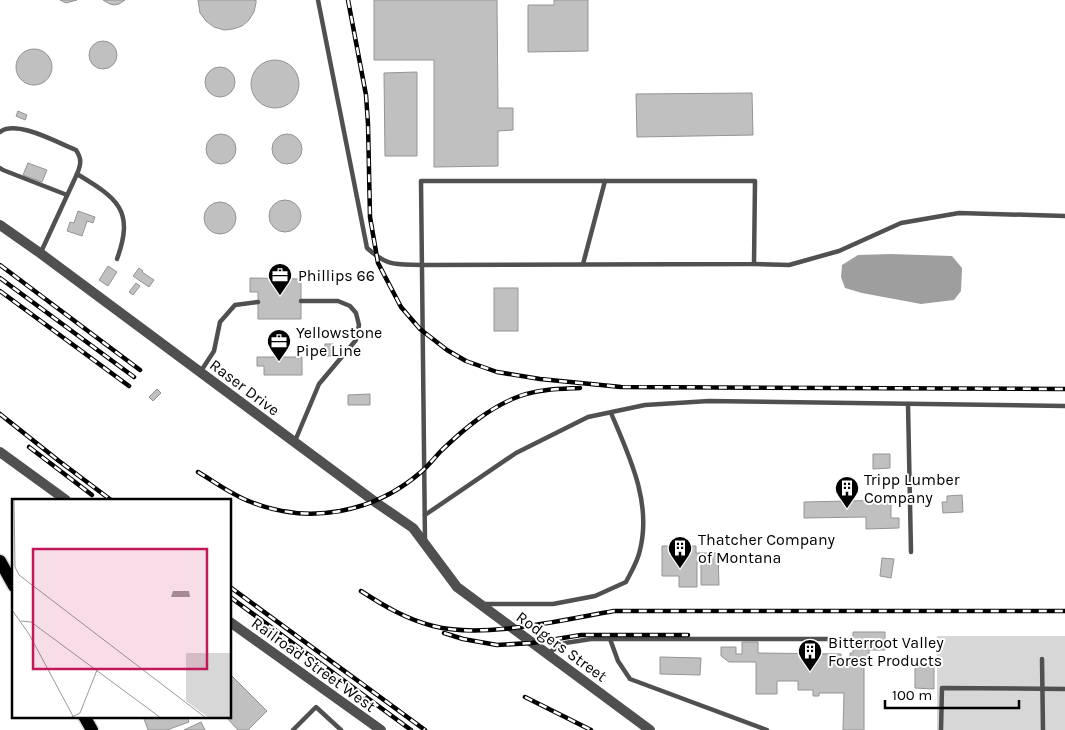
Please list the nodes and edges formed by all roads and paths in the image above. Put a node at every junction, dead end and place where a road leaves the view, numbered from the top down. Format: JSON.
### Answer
{"nodes":[{"id":1,"x":318,"y":0,"type":"edge"},
{"id":2,"x":0,"y":132,"type":"edge"},
{"id":3,"x":0,"y":168,"type":"edge"},
{"id":4,"x":77,"y":174,"type":"junction"},
{"id":5,"x":605,"y":181,"type":"junction"},
{"id":6,"x":67,"y":195,"type":"junction"},
{"id":7,"x":1065,"y":216,"type":"edge"},
{"id":8,"x":0,"y":226,"type":"edge"},
{"id":9,"x":40,"y":253,"type":"junction"},
{"id":10,"x":117,"y":259,"type":"dead end"},
{"id":11,"x":422,"y":264,"type":"junction"},
{"id":12,"x":583,"y":264,"type":"junction"},
{"id":13,"x":754,"y":264,"type":"junction"},
{"id":14,"x":301,"y":301,"type":"dead end"},
{"id":15,"x":258,"y":302,"type":"dead end"},
{"id":16,"x":200,"y":372,"type":"junction"},
{"id":17,"x":908,"y":404,"type":"junction"},
{"id":18,"x":1065,"y":406,"type":"edge"},
{"id":19,"x":611,"y":413,"type":"junction"},
{"id":20,"x":294,"y":442,"type":"junction"},
{"id":21,"x":0,"y":452,"type":"edge"},
{"id":22,"x":65,"y":499,"type":"edge"},
{"id":23,"x":425,"y":515,"type":"junction"},
{"id":24,"x":425,"y":545,"type":"junction"},
{"id":25,"x":911,"y":552,"type":"dead end"},
{"id":26,"x":0,"y":561,"type":"edge"},
{"id":27,"x":12,"y":582,"type":"edge"},
{"id":28,"x":456,"y":587,"type":"joint"},
{"id":29,"x":479,"y":604,"type":"junction"},
{"id":30,"x":231,"y":623,"type":"edge"},
{"id":31,"x":610,"y":639,"type":"junction"},
{"id":32,"x":835,"y":639,"type":"dead end"},
{"id":33,"x":547,"y":654,"type":"junction"},
{"id":34,"x":1042,"y":659,"type":"dead end"},
{"id":35,"x":1043,"y":689,"type":"junction"},
{"id":36,"x":1065,"y":689,"type":"edge"},
{"id":37,"x":85,"y":718,"type":"edge"},
{"id":38,"x":92,"y":730,"type":"edge"},
{"id":39,"x":293,"y":730,"type":"edge"},
{"id":40,"x":341,"y":730,"type":"edge"},
{"id":41,"x":382,"y":730,"type":"edge"},
{"id":42,"x":650,"y":730,"type":"edge"},
{"id":43,"x":767,"y":730,"type":"edge"},
{"id":44,"x":941,"y":730,"type":"edge"},
{"id":45,"x":1043,"y":730,"type":"edge"}],
"edges":[{"from":1,"to":11,"type":"lane"},
{"from":2,"to":4,"type":"lane"},
{"from":3,"to":6,"type":"lane"},
{"from":4,"to":6,"type":"lane"},
{"from":4,"to":10,"type":"lane"},
{"from":5,"to":11,"type":"lane"},
{"from":5,"to":12,"type":"lane"},
{"from":5,"to":13,"type":"lane"},
{"from":6,"to":9,"type":"lane"},
{"from":7,"to":13,"type":"lane"},
{"from":8,"to":9,"type":"street","name":"Raser Drive"},
{"from":9,"to":16,"type":"street","name":"Raser Drive"},
{"from":11,"to":12,"type":"lane"},
{"from":11,"to":23,"type":"lane"},
{"from":12,"to":13,"type":"lane"},
{"from":14,"to":20,"type":"lane"},
{"from":15,"to":16,"type":"lane"},
{"from":16,"to":20,"type":"street","name":"Raser Drive"},
{"from":17,"to":18,"type":"lane"},
{"from":17,"to":19,"type":"lane"},
{"from":17,"to":25,"type":"lane"},
{"from":19,"to":23,"type":"lane"},
{"from":19,"to":29,"type":"lane"},
{"from":20,"to":24,"type":"street","name":"Raser Drive"},
{"from":21,"to":22,"type":"street"},
{"from":23,"to":24,"type":"lane"},
{"from":24,"to":28,"type":"street","name":"Raser Drive"},
{"from":26,"to":27,"type":"main road"},
{"from":28,"to":29,"type":"street","name":"Rodgers Street"},
{"from":29,"to":33,"type":"street","name":"Rodgers Street"},
{"from":30,"to":41,"type":"street","name":"Railroad Street West"},
{"from":31,"to":32,"type":"lane"},
{"from":31,"to":33,"type":"lane"},
{"from":31,"to":43,"type":"lane"},
{"from":33,"to":42,"type":"street","name":"Rodgers Street"},
{"from":34,"to":35,"type":"lane"},
{"from":35,"to":36,"type":"lane"},
{"from":35,"to":44,"type":"lane"},
{"from":35,"to":45,"type":"lane"},
{"from":37,"to":38,"type":"main road"},
{"from":39,"to":40,"type":"lane"}]}
